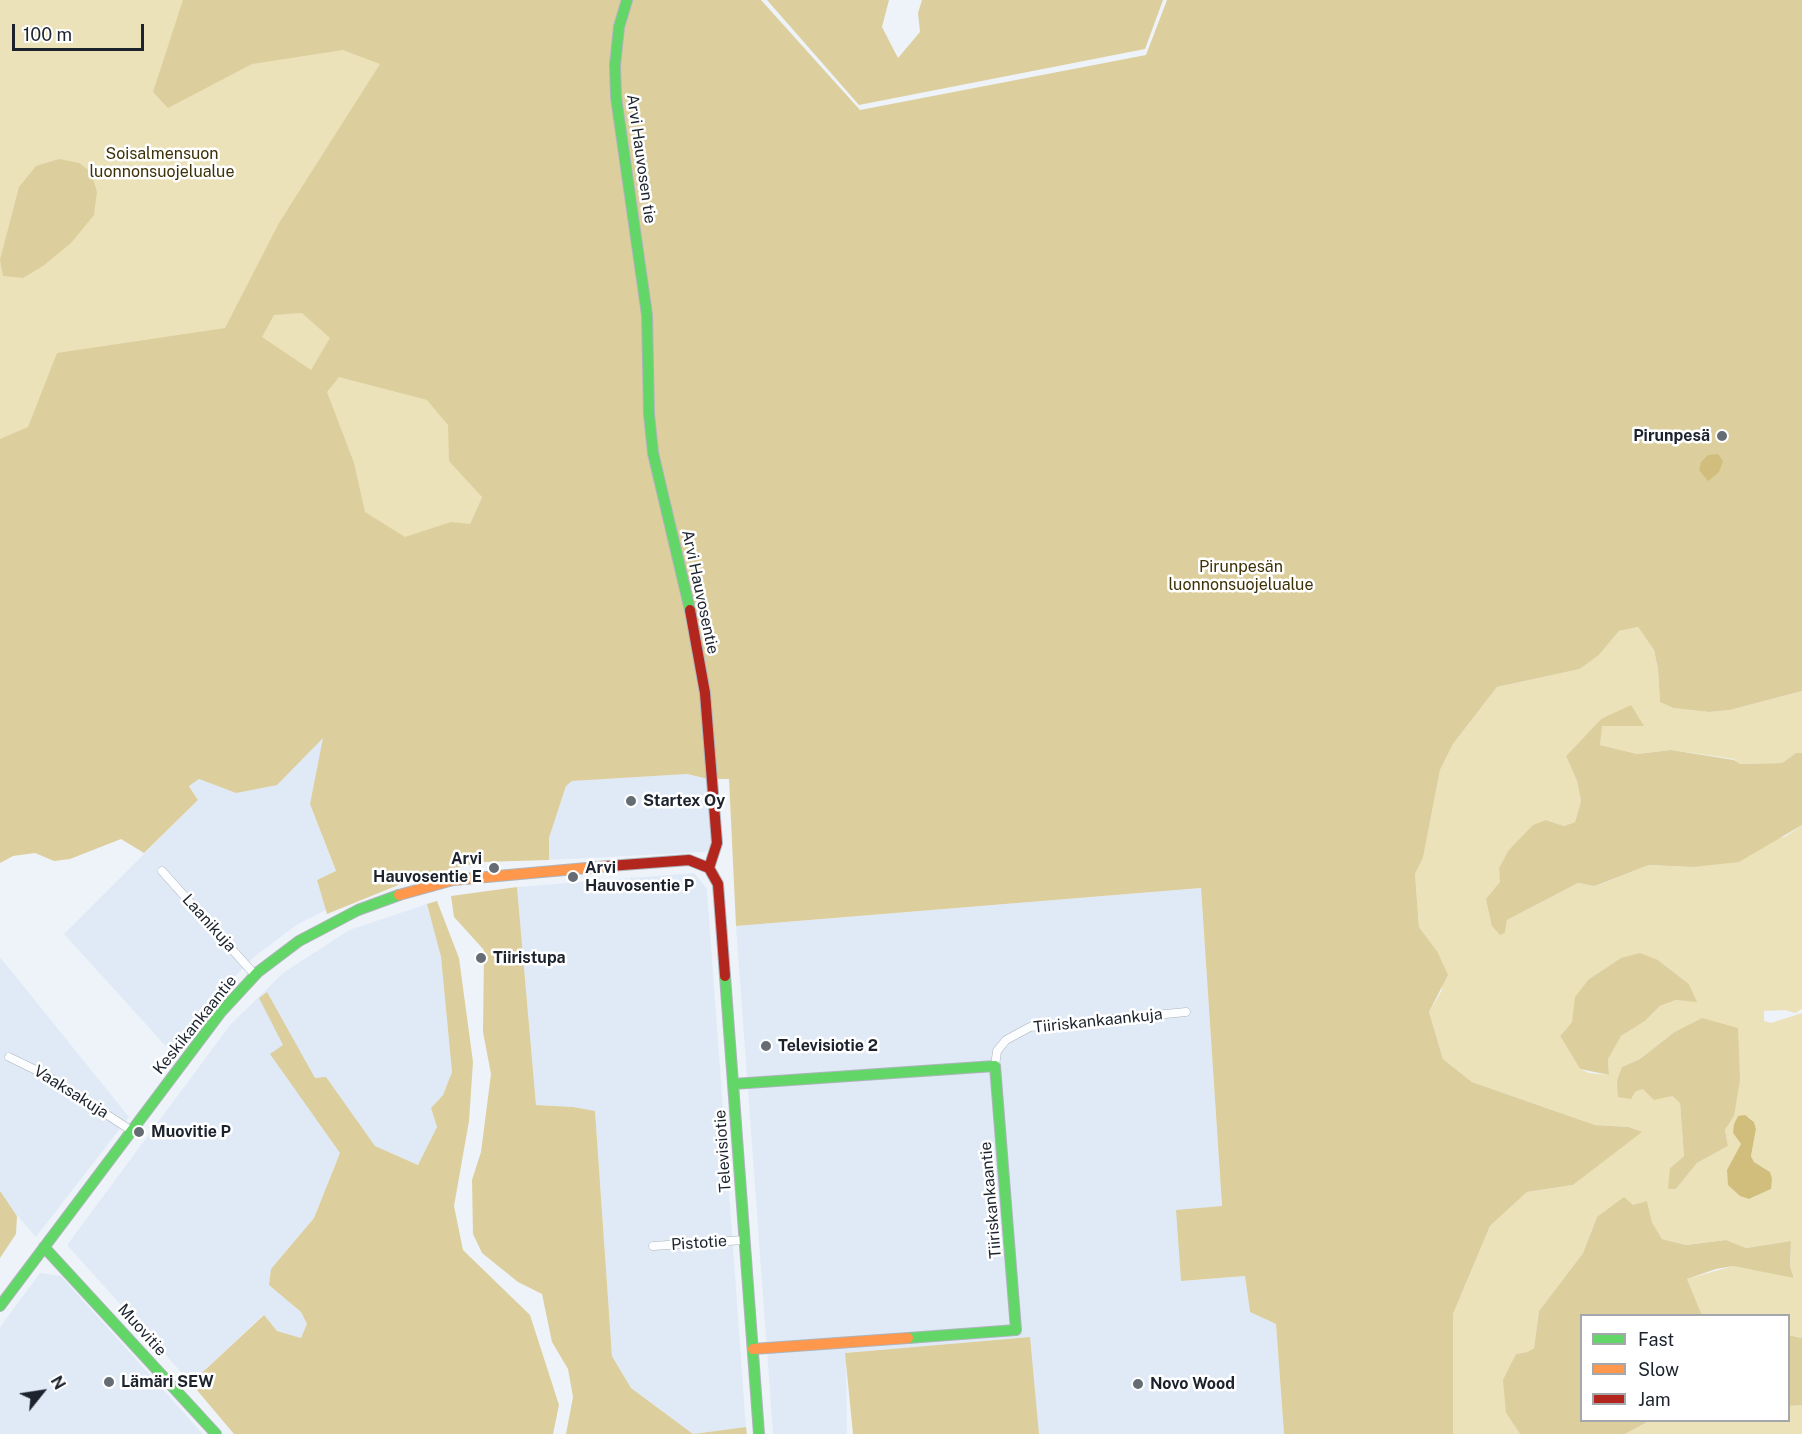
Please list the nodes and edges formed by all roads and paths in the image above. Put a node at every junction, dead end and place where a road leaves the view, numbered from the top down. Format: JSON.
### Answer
{"nodes":[{"id":1,"x":627,"y":0,"type":"edge"},
{"id":2,"x":647,"y":322,"type":"joint"},
{"id":3,"x":709,"y":868,"type":"junction"},
{"id":4,"x":162,"y":871,"type":"dead end"},
{"id":5,"x":255,"y":975,"type":"junction"},
{"id":6,"x":1186,"y":1012,"type":"dead end"},
{"id":7,"x":9,"y":1057,"type":"dead end"},
{"id":8,"x":995,"y":1066,"type":"junction"},
{"id":9,"x":733,"y":1084,"type":"junction"},
{"id":10,"x":132,"y":1131,"type":"junction"},
{"id":11,"x":744,"y":1240,"type":"junction"},
{"id":12,"x":653,"y":1246,"type":"dead end"},
{"id":13,"x":44,"y":1247,"type":"junction"},
{"id":14,"x":0,"y":1306,"type":"edge"},
{"id":15,"x":753,"y":1349,"type":"junction"},
{"id":16,"x":216,"y":1434,"type":"edge"},
{"id":17,"x":759,"y":1434,"type":"edge"}],
"edges":[{"from":1,"to":2,"type":"street","name":"Arvi Hauvosen tie"},
{"from":2,"to":3,"type":"street","name":"Arvi Hauvosentie"},
{"from":3,"to":5,"type":"street","name":"Keskikankaantie"},
{"from":3,"to":9,"type":"street","name":"Televisiotie"},
{"from":4,"to":5,"type":"street","name":"Laanikuja"},
{"from":5,"to":10,"type":"street","name":"Keskikankaantie"},
{"from":6,"to":8,"type":"street","name":"Tiiriskankaankuja"},
{"from":7,"to":10,"type":"street","name":"Vaaksakuja"},
{"from":8,"to":9,"type":"street"},
{"from":8,"to":15,"type":"street","name":"Tiiriskankaantie"},
{"from":9,"to":11,"type":"street","name":"Televisiotie"},
{"from":10,"to":13,"type":"street","name":"Keskikankaantie"},
{"from":11,"to":12,"type":"street","name":"Pistotie"},
{"from":11,"to":15,"type":"street","name":"Televisiotie"},
{"from":13,"to":14,"type":"street","name":"Keskikankaantie"},
{"from":13,"to":16,"type":"street","name":"Muovitie"},
{"from":15,"to":17,"type":"street","name":"Televisiotie"}]}
